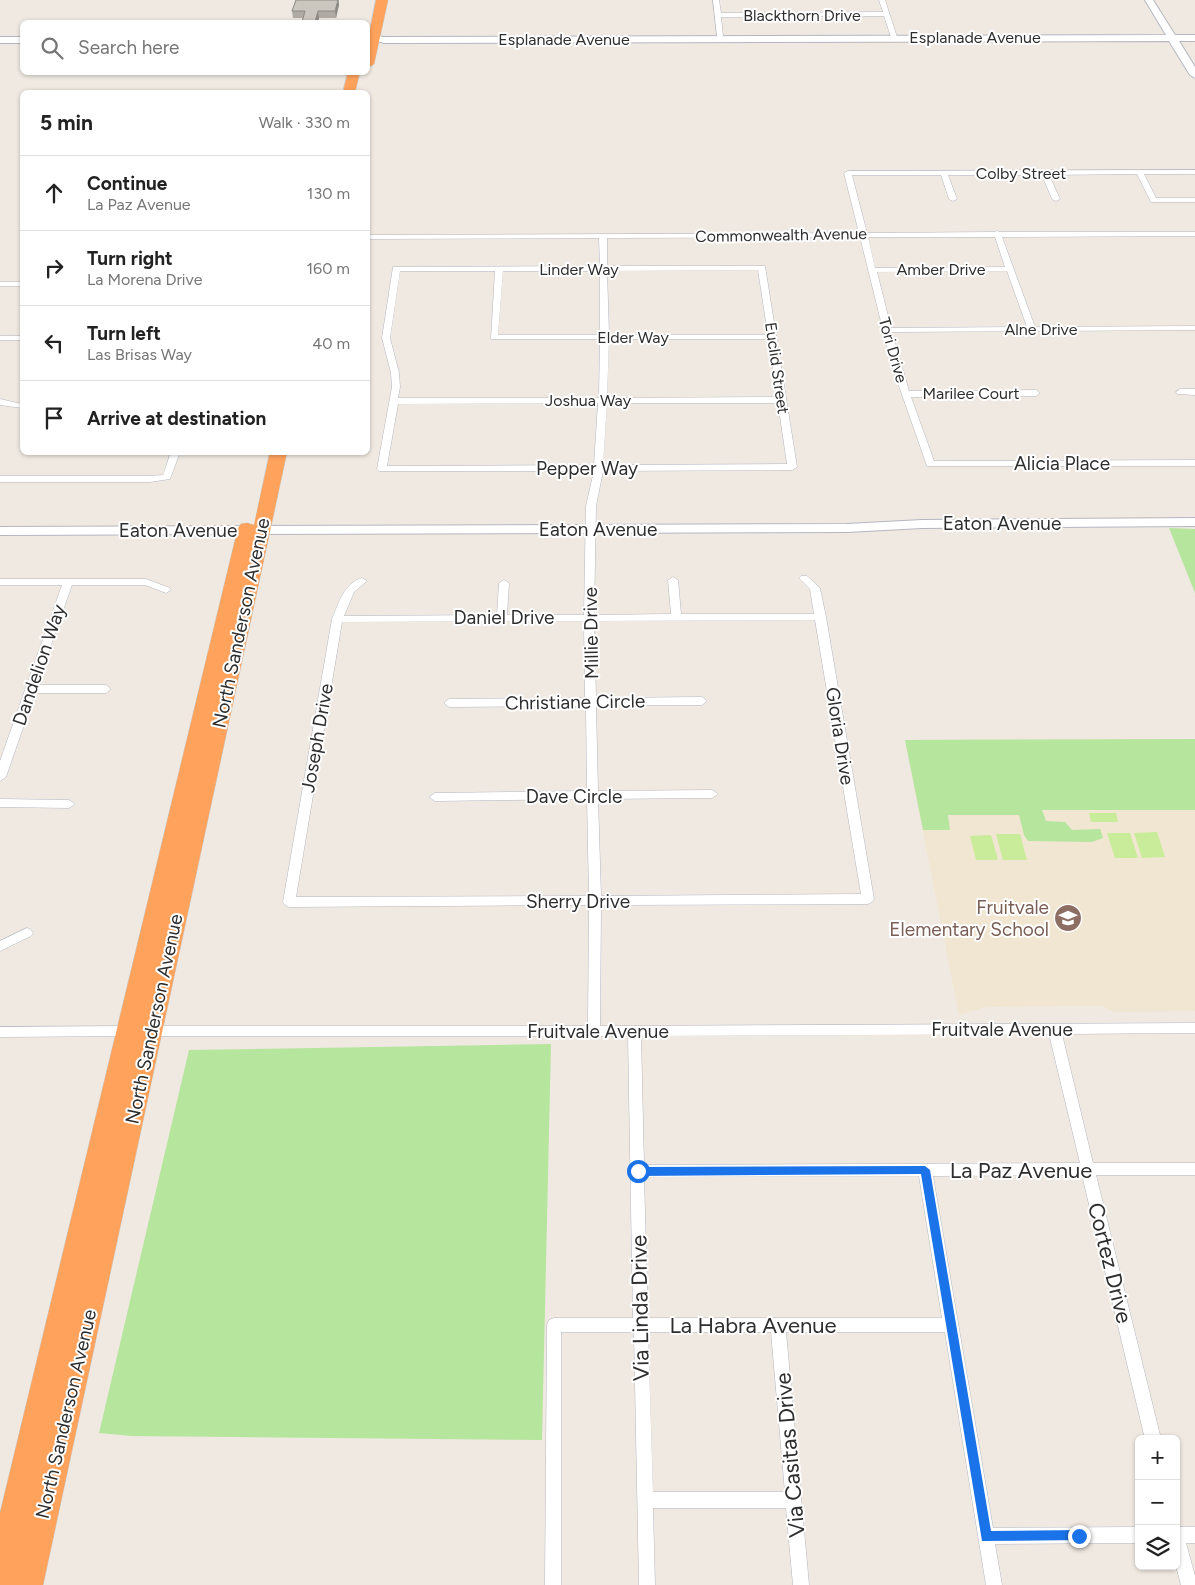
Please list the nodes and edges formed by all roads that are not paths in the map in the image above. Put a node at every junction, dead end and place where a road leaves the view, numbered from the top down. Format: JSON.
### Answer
{"nodes":[{"id":1,"x":371,"y":0,"type":"edge"},
{"id":2,"x":382,"y":0,"type":"edge"},
{"id":3,"x":716,"y":0,"type":"edge"},
{"id":4,"x":882,"y":0,"type":"edge"},
{"id":5,"x":1148,"y":0,"type":"edge"},
{"id":6,"x":886,"y":14,"type":"junction"},
{"id":7,"x":718,"y":15,"type":"junction"},
{"id":8,"x":366,"y":20,"type":"edge"},
{"id":9,"x":720,"y":36,"type":"junction"},
{"id":10,"x":894,"y":37,"type":"junction"},
{"id":11,"x":370,"y":38,"type":"edge"},
{"id":12,"x":754,"y":38,"type":"junction"},
{"id":13,"x":1172,"y":38,"type":"junction"},
{"id":14,"x":1195,"y":38,"type":"edge"},
{"id":15,"x":0,"y":40,"type":"edge"},
{"id":16,"x":20,"y":40,"type":"edge"},
{"id":17,"x":353,"y":75,"type":"edge"},
{"id":18,"x":365,"y":75,"type":"edge"},
{"id":19,"x":1195,"y":75,"type":"edge"},
{"id":20,"x":350,"y":90,"type":"edge"},
{"id":21,"x":362,"y":90,"type":"edge"},
{"id":22,"x":1139,"y":172,"type":"junction"},
{"id":23,"x":1195,"y":172,"type":"edge"},
{"id":24,"x":848,"y":173,"type":"joint"},
{"id":25,"x":944,"y":173,"type":"junction"},
{"id":26,"x":1044,"y":173,"type":"junction"},
{"id":27,"x":1056,"y":199,"type":"dead end"},
{"id":28,"x":953,"y":200,"type":"dead end"},
{"id":29,"x":1195,"y":200,"type":"edge"},
{"id":30,"x":997,"y":233,"type":"junction"},
{"id":31,"x":863,"y":234,"type":"junction"},
{"id":32,"x":1195,"y":234,"type":"edge"},
{"id":33,"x":370,"y":237,"type":"edge"},
{"id":34,"x":603,"y":237,"type":"junction"},
{"id":35,"x":604,"y":268,"type":"junction"},
{"id":36,"x":762,"y":268,"type":"joint"},
{"id":37,"x":499,"y":269,"type":"junction"},
{"id":38,"x":1010,"y":269,"type":"junction"},
{"id":39,"x":871,"y":270,"type":"junction"},
{"id":40,"x":0,"y":284,"type":"edge"},
{"id":41,"x":20,"y":284,"type":"edge"},
{"id":42,"x":1195,"y":328,"type":"edge"},
{"id":43,"x":1032,"y":329,"type":"junction"},
{"id":44,"x":886,"y":330,"type":"junction"},
{"id":45,"x":772,"y":336,"type":"junction"},
{"id":46,"x":605,"y":337,"type":"junction"},
{"id":47,"x":0,"y":338,"type":"edge"},
{"id":48,"x":20,"y":338,"type":"edge"},
{"id":49,"x":1180,"y":392,"type":"dead end"},
{"id":50,"x":1195,"y":392,"type":"edge"},
{"id":51,"x":1036,"y":393,"type":"dead end"},
{"id":52,"x":906,"y":394,"type":"junction"},
{"id":53,"x":603,"y":400,"type":"junction"},
{"id":54,"x":782,"y":400,"type":"junction"},
{"id":55,"x":394,"y":401,"type":"junction"},
{"id":56,"x":0,"y":402,"type":"edge"},
{"id":57,"x":20,"y":406,"type":"edge"},
{"id":58,"x":175,"y":455,"type":"edge"},
{"id":59,"x":265,"y":455,"type":"edge"},
{"id":60,"x":278,"y":455,"type":"edge"},
{"id":61,"x":1195,"y":463,"type":"edge"},
{"id":62,"x":930,"y":464,"type":"joint"},
{"id":63,"x":792,"y":467,"type":"joint"},
{"id":64,"x":599,"y":468,"type":"junction"},
{"id":65,"x":0,"y":479,"type":"edge"},
{"id":66,"x":1195,"y":522,"type":"edge"},
{"id":67,"x":591,"y":529,"type":"junction"},
{"id":68,"x":254,"y":530,"type":"junction"},
{"id":69,"x":0,"y":531,"type":"edge"},
{"id":70,"x":804,"y":578,"type":"dead end"},
{"id":71,"x":673,"y":580,"type":"dead end"},
{"id":72,"x":362,"y":581,"type":"dead end"},
{"id":73,"x":0,"y":582,"type":"edge"},
{"id":74,"x":68,"y":582,"type":"junction"},
{"id":75,"x":504,"y":582,"type":"dead end"},
{"id":76,"x":166,"y":590,"type":"dead end"},
{"id":77,"x":502,"y":617,"type":"junction"},
{"id":78,"x":589,"y":617,"type":"junction"},
{"id":79,"x":676,"y":617,"type":"junction"},
{"id":80,"x":820,"y":617,"type":"junction"},
{"id":81,"x":337,"y":619,"type":"junction"},
{"id":82,"x":31,"y":689,"type":"junction"},
{"id":83,"x":106,"y":689,"type":"dead end"},
{"id":84,"x":702,"y":700,"type":"dead end"},
{"id":85,"x":592,"y":702,"type":"junction"},
{"id":86,"x":448,"y":703,"type":"dead end"},
{"id":87,"x":0,"y":777,"type":"edge"},
{"id":88,"x":712,"y":794,"type":"dead end"},
{"id":89,"x":436,"y":797,"type":"dead end"},
{"id":90,"x":594,"y":797,"type":"junction"},
{"id":91,"x":0,"y":804,"type":"edge"},
{"id":92,"x":69,"y":804,"type":"dead end"},
{"id":93,"x":868,"y":899,"type":"joint"},
{"id":94,"x":595,"y":901,"type":"junction"},
{"id":95,"x":289,"y":902,"type":"joint"},
{"id":96,"x":27,"y":933,"type":"dead end"},
{"id":97,"x":0,"y":946,"type":"edge"},
{"id":98,"x":1054,"y":1028,"type":"junction"},
{"id":99,"x":1195,"y":1028,"type":"edge"},
{"id":100,"x":140,"y":1031,"type":"junction"},
{"id":101,"x":594,"y":1031,"type":"junction"},
{"id":102,"x":634,"y":1031,"type":"junction"},
{"id":103,"x":0,"y":1032,"type":"edge"},
{"id":104,"x":1088,"y":1169,"type":"junction"},
{"id":105,"x":1195,"y":1169,"type":"edge"},
{"id":106,"x":925,"y":1170,"type":"junction"},
{"id":107,"x":638,"y":1171,"type":"junction"},
{"id":108,"x":778,"y":1325,"type":"junction"},
{"id":109,"x":952,"y":1325,"type":"junction"},
{"id":110,"x":640,"y":1326,"type":"junction"},
{"id":111,"x":55,"y":1342,"type":"junction"},
{"id":112,"x":1152,"y":1435,"type":"edge"},
{"id":113,"x":58,"y":1450,"type":"junction"},
{"id":114,"x":644,"y":1500,"type":"junction"},
{"id":115,"x":794,"y":1500,"type":"junction"},
{"id":116,"x":1135,"y":1535,"type":"edge"},
{"id":117,"x":1180,"y":1535,"type":"edge"},
{"id":118,"x":1195,"y":1535,"type":"edge"},
{"id":119,"x":986,"y":1536,"type":"junction"},
{"id":120,"x":1180,"y":1550,"type":"edge"},
{"id":121,"x":0,"y":1577,"type":"edge"},
{"id":122,"x":28,"y":1585,"type":"edge"},
{"id":123,"x":553,"y":1585,"type":"edge"},
{"id":124,"x":647,"y":1585,"type":"edge"},
{"id":125,"x":801,"y":1585,"type":"edge"},
{"id":126,"x":994,"y":1585,"type":"edge"},
{"id":127,"x":1189,"y":1585,"type":"edge"}],
"edges":[{"from":1,"to":8,"type":"highway"},
{"from":2,"to":11,"type":"highway"},
{"from":3,"to":7,"type":"street"},
{"from":4,"to":6,"type":"street"},
{"from":5,"to":13,"type":"main road"},
{"from":6,"to":7,"type":"street","name":"Blackthorn Drive"},
{"from":6,"to":10,"type":"street"},
{"from":7,"to":9,"type":"street"},
{"from":9,"to":11,"type":"main road","name":"Esplanade Avenue"},
{"from":9,"to":12,"type":"main road","name":"Esplanade Avenue"},
{"from":10,"to":12,"type":"main road","name":"Esplanade Avenue"},
{"from":10,"to":13,"type":"main road","name":"Esplanade Avenue"},
{"from":11,"to":12,"type":"main road","name":"Esplanade Avenue"},
{"from":13,"to":14,"type":"main road","name":"Esplanade Avenue"},
{"from":13,"to":19,"type":"main road"},
{"from":15,"to":16,"type":"main road"},
{"from":17,"to":20,"type":"highway"},
{"from":18,"to":21,"type":"highway"},
{"from":22,"to":23,"type":"street","name":"Colby Street"},
{"from":22,"to":26,"type":"street","name":"Colby Street"},
{"from":22,"to":29,"type":"street"},
{"from":24,"to":25,"type":"street","name":"Colby Street"},
{"from":24,"to":31,"type":"street","name":"Tori Drive"},
{"from":25,"to":26,"type":"street","name":"Colby Street"},
{"from":25,"to":28,"type":"street"},
{"from":26,"to":27,"type":"street"},
{"from":30,"to":31,"type":"street","name":"Commonwealth Avenue"},
{"from":30,"to":32,"type":"street","name":"Commonwealth Avenue"},
{"from":30,"to":38,"type":"street"},
{"from":31,"to":34,"type":"street","name":"Commonwealth Avenue"},
{"from":31,"to":39,"type":"street","name":"Tori Drive"},
{"from":33,"to":34,"type":"street","name":"Commonwealth Avenue"},
{"from":34,"to":35,"type":"street","name":"Millie Drive"},
{"from":35,"to":36,"type":"street","name":"Linder Way"},
{"from":35,"to":37,"type":"street","name":"Linder Way"},
{"from":35,"to":46,"type":"street","name":"Millie Drive"},
{"from":36,"to":45,"type":"street","name":"Euclid Street"},
{"from":37,"to":46,"type":"street","name":"Elder Way"},
{"from":37,"to":55,"type":"street","name":"Linder Way"},
{"from":38,"to":39,"type":"street","name":"Amber Drive"},
{"from":38,"to":43,"type":"street"},
{"from":39,"to":44,"type":"street","name":"Tori Drive"},
{"from":40,"to":41,"type":"street"},
{"from":42,"to":43,"type":"street","name":"Alne Drive"},
{"from":43,"to":44,"type":"street","name":"Alne Drive"},
{"from":44,"to":52,"type":"street","name":"Tori Drive"},
{"from":45,"to":46,"type":"street","name":"Elder Way"},
{"from":45,"to":54,"type":"street","name":"Euclid Street"},
{"from":46,"to":53,"type":"street","name":"Millie Drive"},
{"from":47,"to":48,"type":"street"},
{"from":49,"to":50,"type":"street"},
{"from":51,"to":52,"type":"street","name":"Marilee Court"},
{"from":52,"to":62,"type":"street","name":"Tori Drive"},
{"from":53,"to":54,"type":"street","name":"Joshua Way"},
{"from":53,"to":55,"type":"street","name":"Joshua Way"},
{"from":53,"to":64,"type":"street","name":"Millie Drive"},
{"from":54,"to":63,"type":"street","name":"Euclid Street"},
{"from":55,"to":64,"type":"street","name":"Pepper Way"},
{"from":56,"to":57,"type":"street"},
{"from":58,"to":65,"type":"street"},
{"from":59,"to":68,"type":"highway","name":"North Sanderson Avenue"},
{"from":60,"to":68,"type":"highway","name":"North Sanderson Avenue"},
{"from":61,"to":62,"type":"street","name":"Alicia Place"},
{"from":63,"to":64,"type":"street","name":"Pepper Way"},
{"from":64,"to":67,"type":"street","name":"Millie Drive"},
{"from":66,"to":67,"type":"main road","name":"Eaton Avenue"},
{"from":67,"to":68,"type":"main road","name":"Eaton Avenue"},
{"from":67,"to":78,"type":"street","name":"Millie Drive"},
{"from":68,"to":69,"type":"main road","name":"Eaton Avenue"},
{"from":68,"to":100,"type":"highway","name":"North Sanderson Avenue"},
{"from":70,"to":80,"type":"street","name":"Gloria Drive"},
{"from":71,"to":79,"type":"street"},
{"from":72,"to":81,"type":"street","name":"Joseph Drive"},
{"from":73,"to":74,"type":"street"},
{"from":74,"to":76,"type":"street"},
{"from":74,"to":82,"type":"street","name":"Dandelion Way"},
{"from":75,"to":77,"type":"street"},
{"from":77,"to":78,"type":"street","name":"Daniel Drive"},
{"from":77,"to":81,"type":"street","name":"Daniel Drive"},
{"from":78,"to":79,"type":"street","name":"Daniel Drive"},
{"from":78,"to":85,"type":"street","name":"Millie Drive"},
{"from":79,"to":80,"type":"street","name":"Daniel Drive"},
{"from":80,"to":93,"type":"street","name":"Gloria Drive"},
{"from":81,"to":95,"type":"street","name":"Joseph Drive"},
{"from":82,"to":83,"type":"street"},
{"from":82,"to":87,"type":"street","name":"Dandelion Way"},
{"from":84,"to":85,"type":"street","name":"Christiane Circle"},
{"from":85,"to":86,"type":"street","name":"Christiane Circle"},
{"from":85,"to":90,"type":"street","name":"Millie Drive"},
{"from":88,"to":90,"type":"street","name":"Dave Circle"},
{"from":89,"to":90,"type":"street","name":"Dave Circle"},
{"from":90,"to":94,"type":"street","name":"Millie Drive"},
{"from":91,"to":92,"type":"street"},
{"from":93,"to":94,"type":"street","name":"Sherry Drive"},
{"from":94,"to":95,"type":"street","name":"Sherry Drive"},
{"from":94,"to":101,"type":"street","name":"Millie Drive"},
{"from":96,"to":97,"type":"street"},
{"from":98,"to":99,"type":"street","name":"Fruitvale Avenue"},
{"from":98,"to":102,"type":"street","name":"Fruitvale Avenue"},
{"from":98,"to":104,"type":"street","name":"Cortez Drive"},
{"from":100,"to":101,"type":"street","name":"Fruitvale Avenue"},
{"from":100,"to":103,"type":"street","name":"Fruitvale Avenue"},
{"from":100,"to":111,"type":"highway","name":"North Sanderson Avenue"},
{"from":100,"to":113,"type":"highway","name":"North Sanderson Avenue"},
{"from":101,"to":102,"type":"street","name":"Fruitvale Avenue"},
{"from":102,"to":107,"type":"street","name":"Via Linda Drive"},
{"from":104,"to":105,"type":"street","name":"La Paz Avenue"},
{"from":104,"to":106,"type":"street","name":"La Paz Avenue"},
{"from":104,"to":112,"type":"street","name":"Cortez Drive"},
{"from":106,"to":107,"type":"street","name":"La Paz Avenue"},
{"from":106,"to":109,"type":"street"},
{"from":107,"to":110,"type":"street","name":"Via Linda Drive"},
{"from":108,"to":109,"type":"street","name":"La Habra Avenue"},
{"from":108,"to":110,"type":"street","name":"La Habra Avenue"},
{"from":108,"to":115,"type":"street","name":"Via Casitas Drive"},
{"from":109,"to":119,"type":"street"},
{"from":110,"to":114,"type":"street","name":"Via Linda Drive"},
{"from":110,"to":123,"type":"street","name":"La Habra Avenue"},
{"from":111,"to":113,"type":"highway"},
{"from":111,"to":121,"type":"highway","name":"North Sanderson Avenue"},
{"from":113,"to":122,"type":"highway","name":"North Sanderson Avenue"},
{"from":114,"to":115,"type":"street"},
{"from":114,"to":124,"type":"street","name":"Via Linda Drive"},
{"from":115,"to":125,"type":"street","name":"Via Casitas Drive"},
{"from":116,"to":119,"type":"street"},
{"from":117,"to":118,"type":"street"},
{"from":119,"to":126,"type":"street"},
{"from":120,"to":127,"type":"street"}]}
